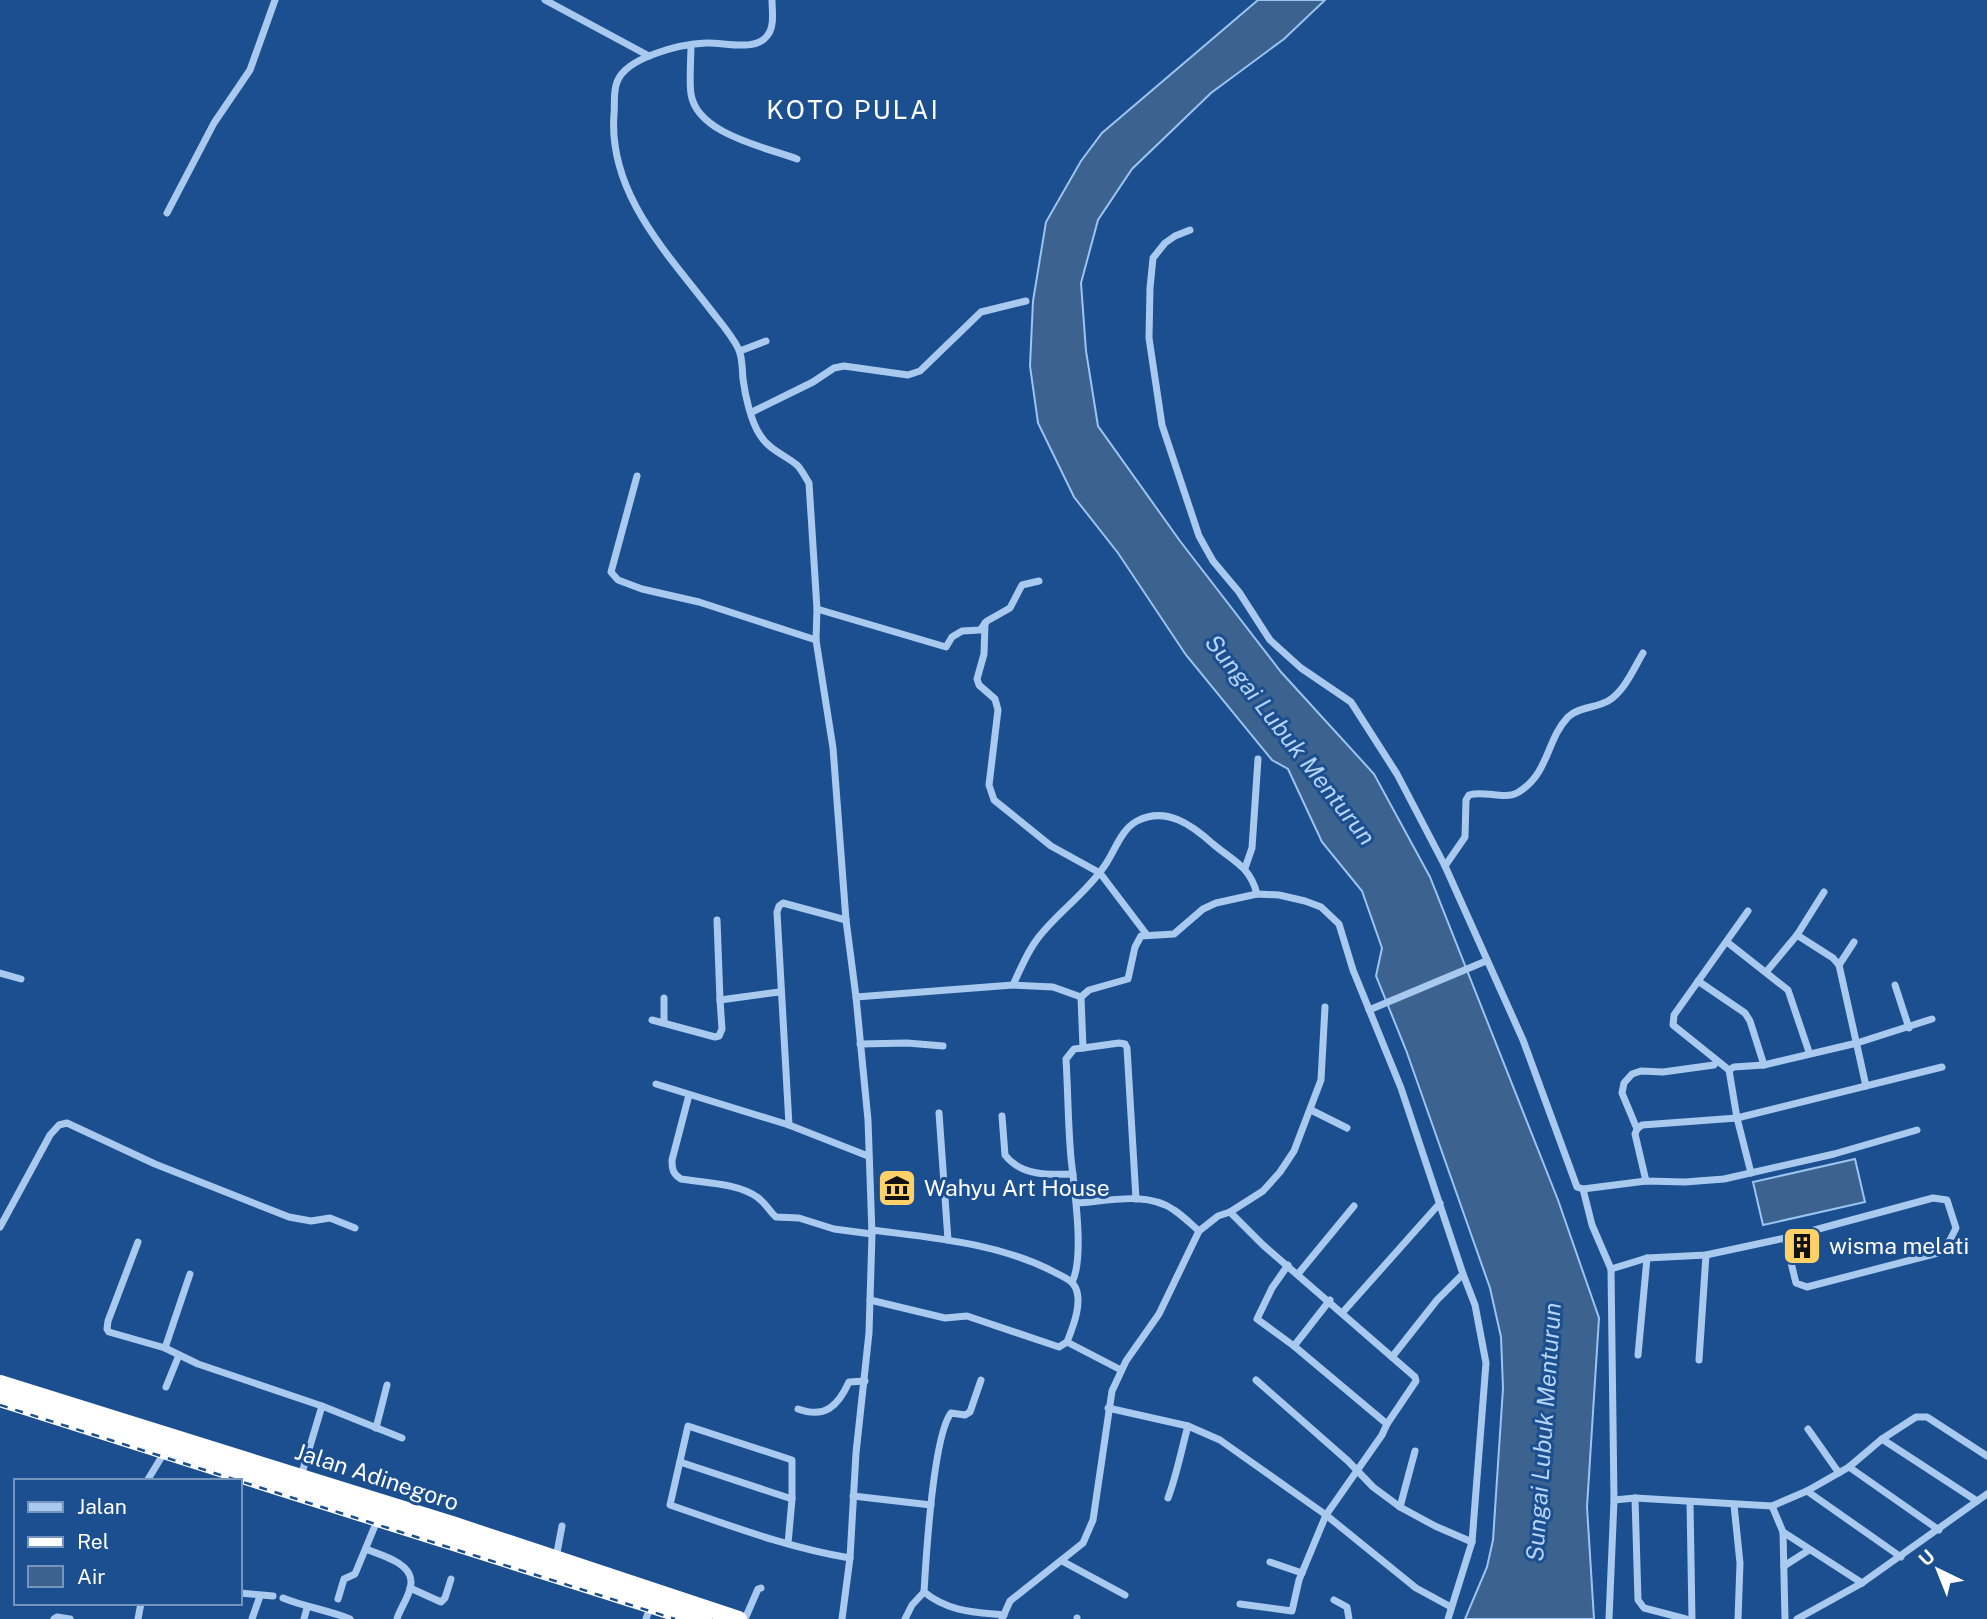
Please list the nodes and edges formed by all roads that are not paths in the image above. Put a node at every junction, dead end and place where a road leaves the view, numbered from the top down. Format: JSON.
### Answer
{"nodes":[{"id":1,"x":275,"y":0,"type":"edge"},
{"id":2,"x":545,"y":0,"type":"edge"},
{"id":3,"x":772,"y":0,"type":"edge"},
{"id":4,"x":691,"y":45,"type":"junction"},
{"id":5,"x":649,"y":56,"type":"junction"},
{"id":6,"x":797,"y":159,"type":"dead end"},
{"id":7,"x":167,"y":213,"type":"dead end"},
{"id":8,"x":1190,"y":230,"type":"dead end"},
{"id":9,"x":1026,"y":301,"type":"dead end"},
{"id":10,"x":766,"y":341,"type":"dead end"},
{"id":11,"x":740,"y":351,"type":"junction"},
{"id":12,"x":752,"y":412,"type":"junction"},
{"id":13,"x":637,"y":476,"type":"dead end"},
{"id":14,"x":1039,"y":581,"type":"dead end"},
{"id":15,"x":817,"y":608,"type":"junction"},
{"id":16,"x":985,"y":623,"type":"junction"},
{"id":17,"x":816,"y":640,"type":"junction"},
{"id":18,"x":1643,"y":653,"type":"dead end"},
{"id":19,"x":1258,"y":759,"type":"dead end"},
{"id":20,"x":1445,"y":866,"type":"junction"},
{"id":21,"x":1245,"y":868,"type":"junction"},
{"id":22,"x":1100,"y":873,"type":"junction"},
{"id":23,"x":1824,"y":892,"type":"dead end"},
{"id":24,"x":1257,"y":894,"type":"junction"},
{"id":25,"x":1748,"y":911,"type":"dead end"},
{"id":26,"x":717,"y":920,"type":"dead end"},
{"id":27,"x":846,"y":920,"type":"junction"},
{"id":28,"x":1797,"y":934,"type":"junction"},
{"id":29,"x":1147,"y":935,"type":"junction"},
{"id":30,"x":1727,"y":942,"type":"junction"},
{"id":31,"x":1854,"y":942,"type":"dead end"},
{"id":32,"x":1483,"y":962,"type":"junction"},
{"id":33,"x":1839,"y":965,"type":"junction"},
{"id":34,"x":1767,"y":971,"type":"junction"},
{"id":35,"x":0,"y":973,"type":"edge"},
{"id":36,"x":21,"y":979,"type":"dead end"},
{"id":37,"x":1698,"y":981,"type":"junction"},
{"id":38,"x":1013,"y":985,"type":"junction"},
{"id":39,"x":1895,"y":985,"type":"dead end"},
{"id":40,"x":779,"y":992,"type":"junction"},
{"id":41,"x":856,"y":997,"type":"junction"},
{"id":42,"x":1081,"y":997,"type":"junction"},
{"id":43,"x":664,"y":998,"type":"dead end"},
{"id":44,"x":720,"y":1000,"type":"junction"},
{"id":45,"x":1325,"y":1007,"type":"dead end"},
{"id":46,"x":1373,"y":1008,"type":"junction"},
{"id":47,"x":1932,"y":1019,"type":"dead end"},
{"id":48,"x":652,"y":1020,"type":"dead end"},
{"id":49,"x":664,"y":1021,"type":"junction"},
{"id":50,"x":1909,"y":1028,"type":"junction"},
{"id":51,"x":1857,"y":1043,"type":"junction"},
{"id":52,"x":860,"y":1044,"type":"junction"},
{"id":53,"x":943,"y":1045,"type":"dead end"},
{"id":54,"x":1083,"y":1048,"type":"junction"},
{"id":55,"x":1809,"y":1052,"type":"junction"},
{"id":56,"x":1717,"y":1061,"type":"junction"},
{"id":57,"x":1764,"y":1065,"type":"junction"},
{"id":58,"x":1942,"y":1067,"type":"dead end"},
{"id":59,"x":1729,"y":1070,"type":"junction"},
{"id":60,"x":656,"y":1084,"type":"dead end"},
{"id":61,"x":1866,"y":1086,"type":"junction"},
{"id":62,"x":690,"y":1095,"type":"junction"},
{"id":63,"x":1311,"y":1110,"type":"junction"},
{"id":64,"x":939,"y":1114,"type":"dead end"},
{"id":65,"x":1002,"y":1116,"type":"dead end"},
{"id":66,"x":1737,"y":1118,"type":"junction"},
{"id":67,"x":789,"y":1125,"type":"junction"},
{"id":68,"x":1346,"y":1128,"type":"dead end"},
{"id":69,"x":1637,"y":1129,"type":"junction"},
{"id":70,"x":1917,"y":1130,"type":"dead end"},
{"id":71,"x":868,"y":1156,"type":"junction"},
{"id":72,"x":1751,"y":1173,"type":"junction"},
{"id":73,"x":1073,"y":1174,"type":"junction"},
{"id":74,"x":1646,"y":1181,"type":"junction"},
{"id":75,"x":1583,"y":1189,"type":"junction"},
{"id":76,"x":1136,"y":1199,"type":"junction"},
{"id":77,"x":1077,"y":1203,"type":"junction"},
{"id":78,"x":1440,"y":1203,"type":"junction"},
{"id":79,"x":1354,"y":1206,"type":"dead end"},
{"id":80,"x":1230,"y":1212,"type":"junction"},
{"id":81,"x":0,"y":1227,"type":"edge"},
{"id":82,"x":355,"y":1228,"type":"dead end"},
{"id":83,"x":1199,"y":1231,"type":"junction"},
{"id":84,"x":872,"y":1232,"type":"junction"},
{"id":85,"x":1785,"y":1238,"type":"junction"},
{"id":86,"x":948,"y":1240,"type":"junction"},
{"id":87,"x":138,"y":1242,"type":"dead end"},
{"id":88,"x":1706,"y":1255,"type":"junction"},
{"id":89,"x":1647,"y":1258,"type":"junction"},
{"id":90,"x":1288,"y":1265,"type":"junction"},
{"id":91,"x":1611,"y":1269,"type":"junction"},
{"id":92,"x":190,"y":1274,"type":"dead end"},
{"id":93,"x":1298,"y":1274,"type":"junction"},
{"id":94,"x":1463,"y":1274,"type":"junction"},
{"id":95,"x":1072,"y":1282,"type":"junction"},
{"id":96,"x":870,"y":1300,"type":"junction"},
{"id":97,"x":1329,"y":1300,"type":"junction"},
{"id":98,"x":1343,"y":1312,"type":"junction"},
{"id":99,"x":1067,"y":1342,"type":"junction"},
{"id":100,"x":1294,"y":1346,"type":"junction"},
{"id":101,"x":165,"y":1348,"type":"junction"},
{"id":102,"x":1638,"y":1354,"type":"dead end"},
{"id":103,"x":179,"y":1355,"type":"junction"},
{"id":104,"x":1392,"y":1357,"type":"junction"},
{"id":105,"x":1699,"y":1360,"type":"dead end"},
{"id":106,"x":1121,"y":1370,"type":"junction"},
{"id":107,"x":981,"y":1380,"type":"dead end"},
{"id":108,"x":1256,"y":1380,"type":"dead end"},
{"id":109,"x":864,"y":1381,"type":"junction"},
{"id":110,"x":0,"y":1383,"type":"edge"},
{"id":111,"x":387,"y":1385,"type":"dead end"},
{"id":112,"x":166,"y":1387,"type":"dead end"},
{"id":113,"x":0,"y":1396,"type":"edge"},
{"id":114,"x":322,"y":1406,"type":"junction"},
{"id":115,"x":1108,"y":1408,"type":"junction"},
{"id":116,"x":798,"y":1409,"type":"dead end"},
{"id":117,"x":1387,"y":1424,"type":"junction"},
{"id":118,"x":1188,"y":1426,"type":"junction"},
{"id":119,"x":376,"y":1428,"type":"junction"},
{"id":120,"x":1808,"y":1429,"type":"dead end"},
{"id":121,"x":402,"y":1438,"type":"dead end"},
{"id":122,"x":1882,"y":1439,"type":"junction"},
{"id":123,"x":167,"y":1447,"type":"junction"},
{"id":124,"x":1415,"y":1451,"type":"dead end"},
{"id":125,"x":1987,"y":1456,"type":"edge"},
{"id":126,"x":680,"y":1462,"type":"junction"},
{"id":127,"x":1849,"y":1466,"type":"junction"},
{"id":128,"x":1357,"y":1470,"type":"junction"},
{"id":129,"x":1839,"y":1473,"type":"junction"},
{"id":130,"x":301,"y":1476,"type":"junction"},
{"id":131,"x":148,"y":1479,"type":"edge"},
{"id":132,"x":1807,"y":1491,"type":"junction"},
{"id":133,"x":1987,"y":1494,"type":"edge"},
{"id":134,"x":853,"y":1496,"type":"junction"},
{"id":135,"x":1168,"y":1498,"type":"dead end"},
{"id":136,"x":1635,"y":1498,"type":"junction"},
{"id":137,"x":792,"y":1499,"type":"junction"},
{"id":138,"x":1614,"y":1500,"type":"junction"},
{"id":139,"x":1977,"y":1501,"type":"junction"},
{"id":140,"x":1690,"y":1502,"type":"junction"},
{"id":141,"x":931,"y":1505,"type":"junction"},
{"id":142,"x":1734,"y":1505,"type":"junction"},
{"id":143,"x":1772,"y":1506,"type":"junction"},
{"id":144,"x":1400,"y":1507,"type":"junction"},
{"id":145,"x":1326,"y":1515,"type":"junction"},
{"id":146,"x":379,"y":1516,"type":"junction"},
{"id":147,"x":431,"y":1525,"type":"junction"},
{"id":148,"x":562,"y":1526,"type":"dead end"},
{"id":149,"x":1939,"y":1530,"type":"junction"},
{"id":150,"x":453,"y":1532,"type":"junction"},
{"id":151,"x":1783,"y":1532,"type":"junction"},
{"id":152,"x":1472,"y":1542,"type":"junction"},
{"id":153,"x":788,"y":1544,"type":"junction"},
{"id":154,"x":366,"y":1549,"type":"junction"},
{"id":155,"x":1809,"y":1550,"type":"junction"},
{"id":156,"x":1901,"y":1557,"type":"junction"},
{"id":157,"x":850,"y":1558,"type":"junction"},
{"id":158,"x":556,"y":1559,"type":"junction"},
{"id":159,"x":1062,"y":1561,"type":"junction"},
{"id":160,"x":1270,"y":1562,"type":"dead end"},
{"id":161,"x":1784,"y":1566,"type":"junction"},
{"id":162,"x":1302,"y":1573,"type":"junction"},
{"id":163,"x":451,"y":1579,"type":"dead end"},
{"id":164,"x":1862,"y":1583,"type":"junction"},
{"id":165,"x":410,"y":1588,"type":"junction"},
{"id":166,"x":761,"y":1588,"type":"dead end"},
{"id":167,"x":925,"y":1592,"type":"junction"},
{"id":168,"x":242,"y":1593,"type":"edge"},
{"id":169,"x":273,"y":1595,"type":"dead end"},
{"id":170,"x":1125,"y":1595,"type":"dead end"},
{"id":171,"x":260,"y":1596,"type":"junction"},
{"id":172,"x":283,"y":1598,"type":"dead end"},
{"id":173,"x":338,"y":1599,"type":"dead end"},
{"id":174,"x":1334,"y":1600,"type":"dead end"},
{"id":175,"x":652,"y":1601,"type":"junction"},
{"id":176,"x":1240,"y":1604,"type":"dead end"},
{"id":177,"x":1451,"y":1607,"type":"junction"},
{"id":178,"x":307,"y":1608,"type":"junction"},
{"id":179,"x":1003,"y":1617,"type":"edge"},
{"id":180,"x":54,"y":1619,"type":"edge"},
{"id":181,"x":70,"y":1619,"type":"edge"},
{"id":182,"x":252,"y":1619,"type":"edge"},
{"id":183,"x":304,"y":1619,"type":"edge"},
{"id":184,"x":349,"y":1619,"type":"edge"},
{"id":185,"x":397,"y":1619,"type":"edge"},
{"id":186,"x":646,"y":1619,"type":"edge"},
{"id":187,"x":704,"y":1619,"type":"edge"},
{"id":188,"x":739,"y":1619,"type":"edge"},
{"id":189,"x":745,"y":1619,"type":"edge"},
{"id":190,"x":842,"y":1619,"type":"edge"},
{"id":191,"x":905,"y":1619,"type":"edge"},
{"id":192,"x":1349,"y":1619,"type":"edge"},
{"id":193,"x":1448,"y":1619,"type":"edge"},
{"id":194,"x":1609,"y":1619,"type":"edge"},
{"id":195,"x":1686,"y":1619,"type":"edge"},
{"id":196,"x":1692,"y":1619,"type":"edge"},
{"id":197,"x":1738,"y":1619,"type":"edge"},
{"id":198,"x":1785,"y":1619,"type":"edge"},
{"id":199,"x":1797,"y":1619,"type":"edge"}],
"edges":[{"from":1,"to":7,"type":"street"},
{"from":2,"to":5,"type":"street"},
{"from":3,"to":4,"type":"street"},
{"from":4,"to":5,"type":"street"},
{"from":4,"to":6,"type":"street"},
{"from":5,"to":11,"type":"street"},
{"from":8,"to":20,"type":"street"},
{"from":9,"to":12,"type":"street"},
{"from":10,"to":11,"type":"street"},
{"from":11,"to":12,"type":"street"},
{"from":12,"to":15,"type":"street"},
{"from":13,"to":17,"type":"street"},
{"from":14,"to":16,"type":"street"},
{"from":15,"to":16,"type":"street"},
{"from":15,"to":17,"type":"street"},
{"from":16,"to":22,"type":"street"},
{"from":17,"to":27,"type":"street"},
{"from":18,"to":20,"type":"street"},
{"from":19,"to":21,"type":"street"},
{"from":20,"to":32,"type":"street"},
{"from":21,"to":22,"type":"street"},
{"from":21,"to":24,"type":"street"},
{"from":22,"to":29,"type":"street"},
{"from":22,"to":38,"type":"street"},
{"from":23,"to":28,"type":"street"},
{"from":24,"to":29,"type":"street"},
{"from":24,"to":46,"type":"street"},
{"from":25,"to":30,"type":"street"},
{"from":26,"to":44,"type":"street"},
{"from":27,"to":40,"type":"street"},
{"from":27,"to":41,"type":"street"},
{"from":28,"to":33,"type":"street"},
{"from":28,"to":34,"type":"street"},
{"from":29,"to":42,"type":"street"},
{"from":30,"to":34,"type":"street"},
{"from":30,"to":37,"type":"street"},
{"from":31,"to":33,"type":"street"},
{"from":32,"to":46,"type":"street"},
{"from":32,"to":75,"type":"street"},
{"from":33,"to":51,"type":"street"},
{"from":34,"to":55,"type":"street"},
{"from":35,"to":36,"type":"street"},
{"from":37,"to":56,"type":"street"},
{"from":37,"to":57,"type":"street"},
{"from":38,"to":41,"type":"street"},
{"from":38,"to":42,"type":"street"},
{"from":39,"to":50,"type":"street"},
{"from":40,"to":44,"type":"street"},
{"from":40,"to":67,"type":"street"},
{"from":41,"to":52,"type":"street"},
{"from":42,"to":54,"type":"street"},
{"from":43,"to":49,"type":"street"},
{"from":44,"to":49,"type":"street"},
{"from":45,"to":63,"type":"street"},
{"from":46,"to":78,"type":"street"},
{"from":47,"to":50,"type":"street"},
{"from":48,"to":49,"type":"street"},
{"from":50,"to":51,"type":"street"},
{"from":51,"to":55,"type":"street"},
{"from":51,"to":61,"type":"street"},
{"from":52,"to":53,"type":"street"},
{"from":52,"to":71,"type":"street"},
{"from":54,"to":73,"type":"street"},
{"from":54,"to":76,"type":"street"},
{"from":55,"to":57,"type":"street"},
{"from":56,"to":59,"type":"street"},
{"from":56,"to":69,"type":"street"},
{"from":57,"to":59,"type":"street"},
{"from":58,"to":61,"type":"street"},
{"from":59,"to":66,"type":"street"},
{"from":60,"to":62,"type":"street"},
{"from":61,"to":66,"type":"street"},
{"from":62,"to":67,"type":"street"},
{"from":62,"to":84,"type":"street"},
{"from":63,"to":68,"type":"street"},
{"from":63,"to":80,"type":"street"},
{"from":64,"to":86,"type":"street"},
{"from":65,"to":73,"type":"street"},
{"from":66,"to":69,"type":"street"},
{"from":66,"to":72,"type":"street"},
{"from":67,"to":71,"type":"street"},
{"from":69,"to":74,"type":"street"},
{"from":70,"to":72,"type":"street"},
{"from":71,"to":84,"type":"street"},
{"from":72,"to":74,"type":"street"},
{"from":73,"to":77,"type":"street"},
{"from":74,"to":75,"type":"street"},
{"from":75,"to":91,"type":"street"},
{"from":76,"to":77,"type":"street"},
{"from":76,"to":83,"type":"street"},
{"from":77,"to":95,"type":"street"},
{"from":78,"to":94,"type":"street"},
{"from":78,"to":98,"type":"street"},
{"from":79,"to":93,"type":"street"},
{"from":80,"to":83,"type":"street"},
{"from":80,"to":90,"type":"street"},
{"from":81,"to":82,"type":"street"},
{"from":83,"to":106,"type":"street"},
{"from":84,"to":86,"type":"street"},
{"from":84,"to":96,"type":"street"},
{"from":85,"to":85,"type":"street"},
{"from":85,"to":88,"type":"street"},
{"from":86,"to":95,"type":"street"},
{"from":87,"to":101,"type":"street"},
{"from":88,"to":89,"type":"street"},
{"from":88,"to":105,"type":"street"},
{"from":89,"to":91,"type":"street"},
{"from":89,"to":102,"type":"street"},
{"from":90,"to":93,"type":"street"},
{"from":90,"to":100,"type":"street"},
{"from":91,"to":138,"type":"street"},
{"from":92,"to":101,"type":"street"},
{"from":93,"to":97,"type":"street"},
{"from":94,"to":104,"type":"street"},
{"from":94,"to":152,"type":"street"},
{"from":95,"to":99,"type":"street"},
{"from":96,"to":99,"type":"street"},
{"from":96,"to":109,"type":"street"},
{"from":97,"to":98,"type":"street"},
{"from":97,"to":100,"type":"street"},
{"from":98,"to":104,"type":"street"},
{"from":99,"to":106,"type":"street"},
{"from":100,"to":117,"type":"street"},
{"from":101,"to":103,"type":"street"},
{"from":103,"to":112,"type":"street"},
{"from":103,"to":114,"type":"street"},
{"from":104,"to":117,"type":"street"},
{"from":106,"to":115,"type":"street"},
{"from":107,"to":141,"type":"street"},
{"from":108,"to":128,"type":"street"},
{"from":109,"to":116,"type":"street"},
{"from":109,"to":134,"type":"street"},
{"from":110,"to":130,"type":"highway","name":"Jalan Adinegoro"},
{"from":111,"to":119,"type":"street"},
{"from":113,"to":123,"type":"highway","name":"Jalan Adinegoro"},
{"from":114,"to":119,"type":"street"},
{"from":114,"to":130,"type":"street"},
{"from":115,"to":118,"type":"street"},
{"from":115,"to":159,"type":"street"},
{"from":117,"to":128,"type":"street"},
{"from":118,"to":135,"type":"street"},
{"from":118,"to":145,"type":"street"},
{"from":119,"to":121,"type":"street"},
{"from":120,"to":129,"type":"street"},
{"from":122,"to":125,"type":"street"},
{"from":122,"to":127,"type":"street"},
{"from":122,"to":139,"type":"street"},
{"from":123,"to":131,"type":"street"},
{"from":123,"to":146,"type":"highway","name":"Jalan Adinegoro"},
{"from":124,"to":144,"type":"street"},
{"from":126,"to":137,"type":"street"},
{"from":126,"to":137,"type":"street"},
{"from":126,"to":153,"type":"street"},
{"from":127,"to":129,"type":"street"},
{"from":127,"to":149,"type":"street"},
{"from":128,"to":144,"type":"street"},
{"from":128,"to":145,"type":"street"},
{"from":129,"to":132,"type":"street"},
{"from":130,"to":147,"type":"highway","name":"Jalan Adinegoro"},
{"from":132,"to":143,"type":"street"},
{"from":132,"to":156,"type":"street"},
{"from":133,"to":139,"type":"street"},
{"from":134,"to":141,"type":"street"},
{"from":134,"to":157,"type":"street"},
{"from":136,"to":138,"type":"street"},
{"from":136,"to":140,"type":"street"},
{"from":136,"to":195,"type":"street"},
{"from":137,"to":153,"type":"street"},
{"from":138,"to":194,"type":"street"},
{"from":139,"to":149,"type":"street"},
{"from":140,"to":142,"type":"street"},
{"from":140,"to":196,"type":"street"},
{"from":141,"to":167,"type":"street"},
{"from":142,"to":143,"type":"street"},
{"from":142,"to":197,"type":"street"},
{"from":143,"to":151,"type":"street"},
{"from":144,"to":152,"type":"street"},
{"from":145,"to":162,"type":"street"},
{"from":145,"to":177,"type":"street"},
{"from":146,"to":147,"type":"highway","name":"Jalan Adinegoro"},
{"from":146,"to":154,"type":"street"},
{"from":147,"to":150,"type":"highway","name":"Jalan Adinegoro"},
{"from":148,"to":158,"type":"street"},
{"from":149,"to":156,"type":"street"},
{"from":150,"to":158,"type":"highway","name":"Jalan Adinegoro"},
{"from":150,"to":175,"type":"highway","name":"Jalan Adinegoro"},
{"from":151,"to":155,"type":"street"},
{"from":151,"to":161,"type":"street"},
{"from":152,"to":177,"type":"street"},
{"from":153,"to":157,"type":"street"},
{"from":154,"to":165,"type":"street"},
{"from":154,"to":173,"type":"street"},
{"from":155,"to":161,"type":"street"},
{"from":155,"to":164,"type":"street"},
{"from":156,"to":164,"type":"street"},
{"from":157,"to":190,"type":"street"},
{"from":158,"to":188,"type":"highway","name":"Jalan Adinegoro"},
{"from":159,"to":170,"type":"street"},
{"from":159,"to":179,"type":"street"},
{"from":160,"to":162,"type":"street"},
{"from":161,"to":198,"type":"street"},
{"from":162,"to":176,"type":"street"},
{"from":163,"to":165,"type":"street"},
{"from":164,"to":199,"type":"street"},
{"from":165,"to":185,"type":"street"},
{"from":166,"to":189,"type":"street"},
{"from":167,"to":179,"type":"street"},
{"from":167,"to":191,"type":"street"},
{"from":168,"to":171,"type":"street"},
{"from":169,"to":171,"type":"street"},
{"from":171,"to":182,"type":"street"},
{"from":172,"to":178,"type":"street"},
{"from":174,"to":192,"type":"street"},
{"from":175,"to":186,"type":"street"},
{"from":175,"to":187,"type":"highway","name":"Jalan Adinegoro"},
{"from":177,"to":193,"type":"street"},
{"from":178,"to":183,"type":"street"},
{"from":178,"to":184,"type":"street"},
{"from":180,"to":181,"type":"street"}]}
